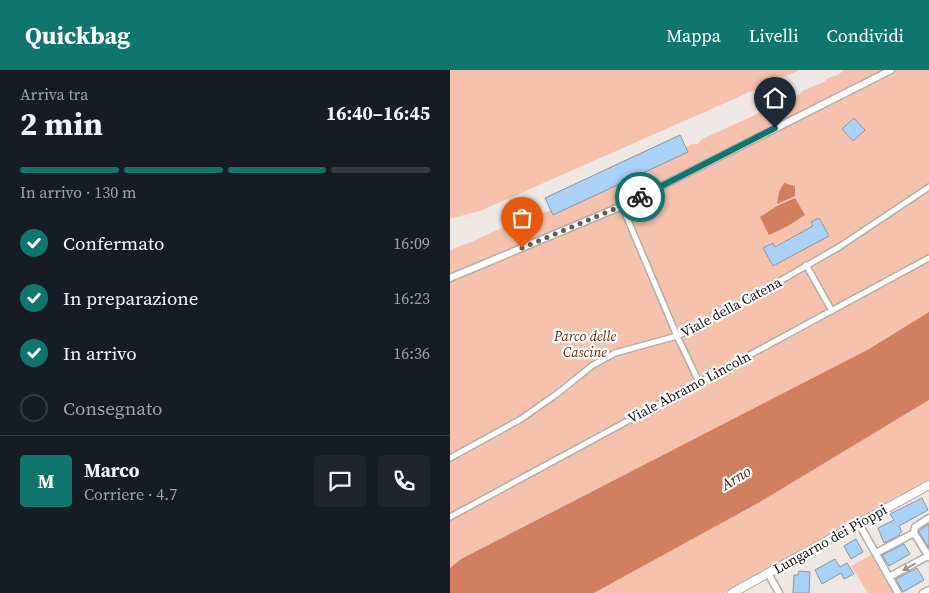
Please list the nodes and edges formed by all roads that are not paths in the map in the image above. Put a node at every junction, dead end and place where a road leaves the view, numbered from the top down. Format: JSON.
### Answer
{"nodes":[{"id":1,"x":891,"y":70,"type":"edge"},
{"id":2,"x":929,"y":187,"type":"edge"},
{"id":3,"x":622,"y":206,"type":"junction"},
{"id":4,"x":929,"y":258,"type":"edge"},
{"id":5,"x":806,"y":265,"type":"junction"},
{"id":6,"x":450,"y":278,"type":"edge"},
{"id":7,"x":832,"y":311,"type":"junction"},
{"id":8,"x":677,"y":336,"type":"junction"},
{"id":9,"x":699,"y":382,"type":"junction"},
{"id":10,"x":450,"y":458,"type":"edge"},
{"id":11,"x":929,"y":485,"type":"edge"},
{"id":12,"x":450,"y":517,"type":"edge"},
{"id":13,"x":929,"y":518,"type":"edge"},
{"id":14,"x":859,"y":524,"type":"junction"},
{"id":15,"x":914,"y":533,"type":"junction"},
{"id":16,"x":876,"y":553,"type":"junction"},
{"id":17,"x":929,"y":556,"type":"edge"},
{"id":18,"x":768,"y":574,"type":"junction"},
{"id":19,"x":889,"y":578,"type":"junction"},
{"id":20,"x":929,"y":590,"type":"edge"},
{"id":21,"x":732,"y":593,"type":"edge"},
{"id":22,"x":779,"y":593,"type":"edge"},
{"id":23,"x":898,"y":593,"type":"edge"},
{"id":24,"x":923,"y":593,"type":"edge"}],
"edges":[{"from":1,"to":3,"type":"street"},
{"from":2,"to":5,"type":"street","name":"Viale della Catena"},
{"from":3,"to":6,"type":"street"},
{"from":3,"to":8,"type":"street"},
{"from":4,"to":7,"type":"street","name":"Viale Abramo Lincoln"},
{"from":5,"to":7,"type":"street"},
{"from":5,"to":8,"type":"street","name":"Viale della Catena"},
{"from":7,"to":9,"type":"street","name":"Viale Abramo Lincoln"},
{"from":8,"to":9,"type":"street"},
{"from":8,"to":10,"type":"street","name":"Viale della Catena"},
{"from":9,"to":12,"type":"street","name":"Viale Abramo Lincoln"},
{"from":11,"to":14,"type":"street","name":"Lungarno dei Pioppi"},
{"from":13,"to":15,"type":"street"},
{"from":14,"to":16,"type":"street"},
{"from":14,"to":18,"type":"street","name":"Lungarno dei Pioppi"},
{"from":15,"to":16,"type":"street"},
{"from":15,"to":17,"type":"street"},
{"from":16,"to":19,"type":"street"},
{"from":17,"to":19,"type":"street","one_way":true},
{"from":18,"to":21,"type":"street","name":"Lungarno dei Pioppi"},
{"from":18,"to":22,"type":"street"},
{"from":19,"to":23,"type":"street"},
{"from":20,"to":24,"type":"street"}]}
